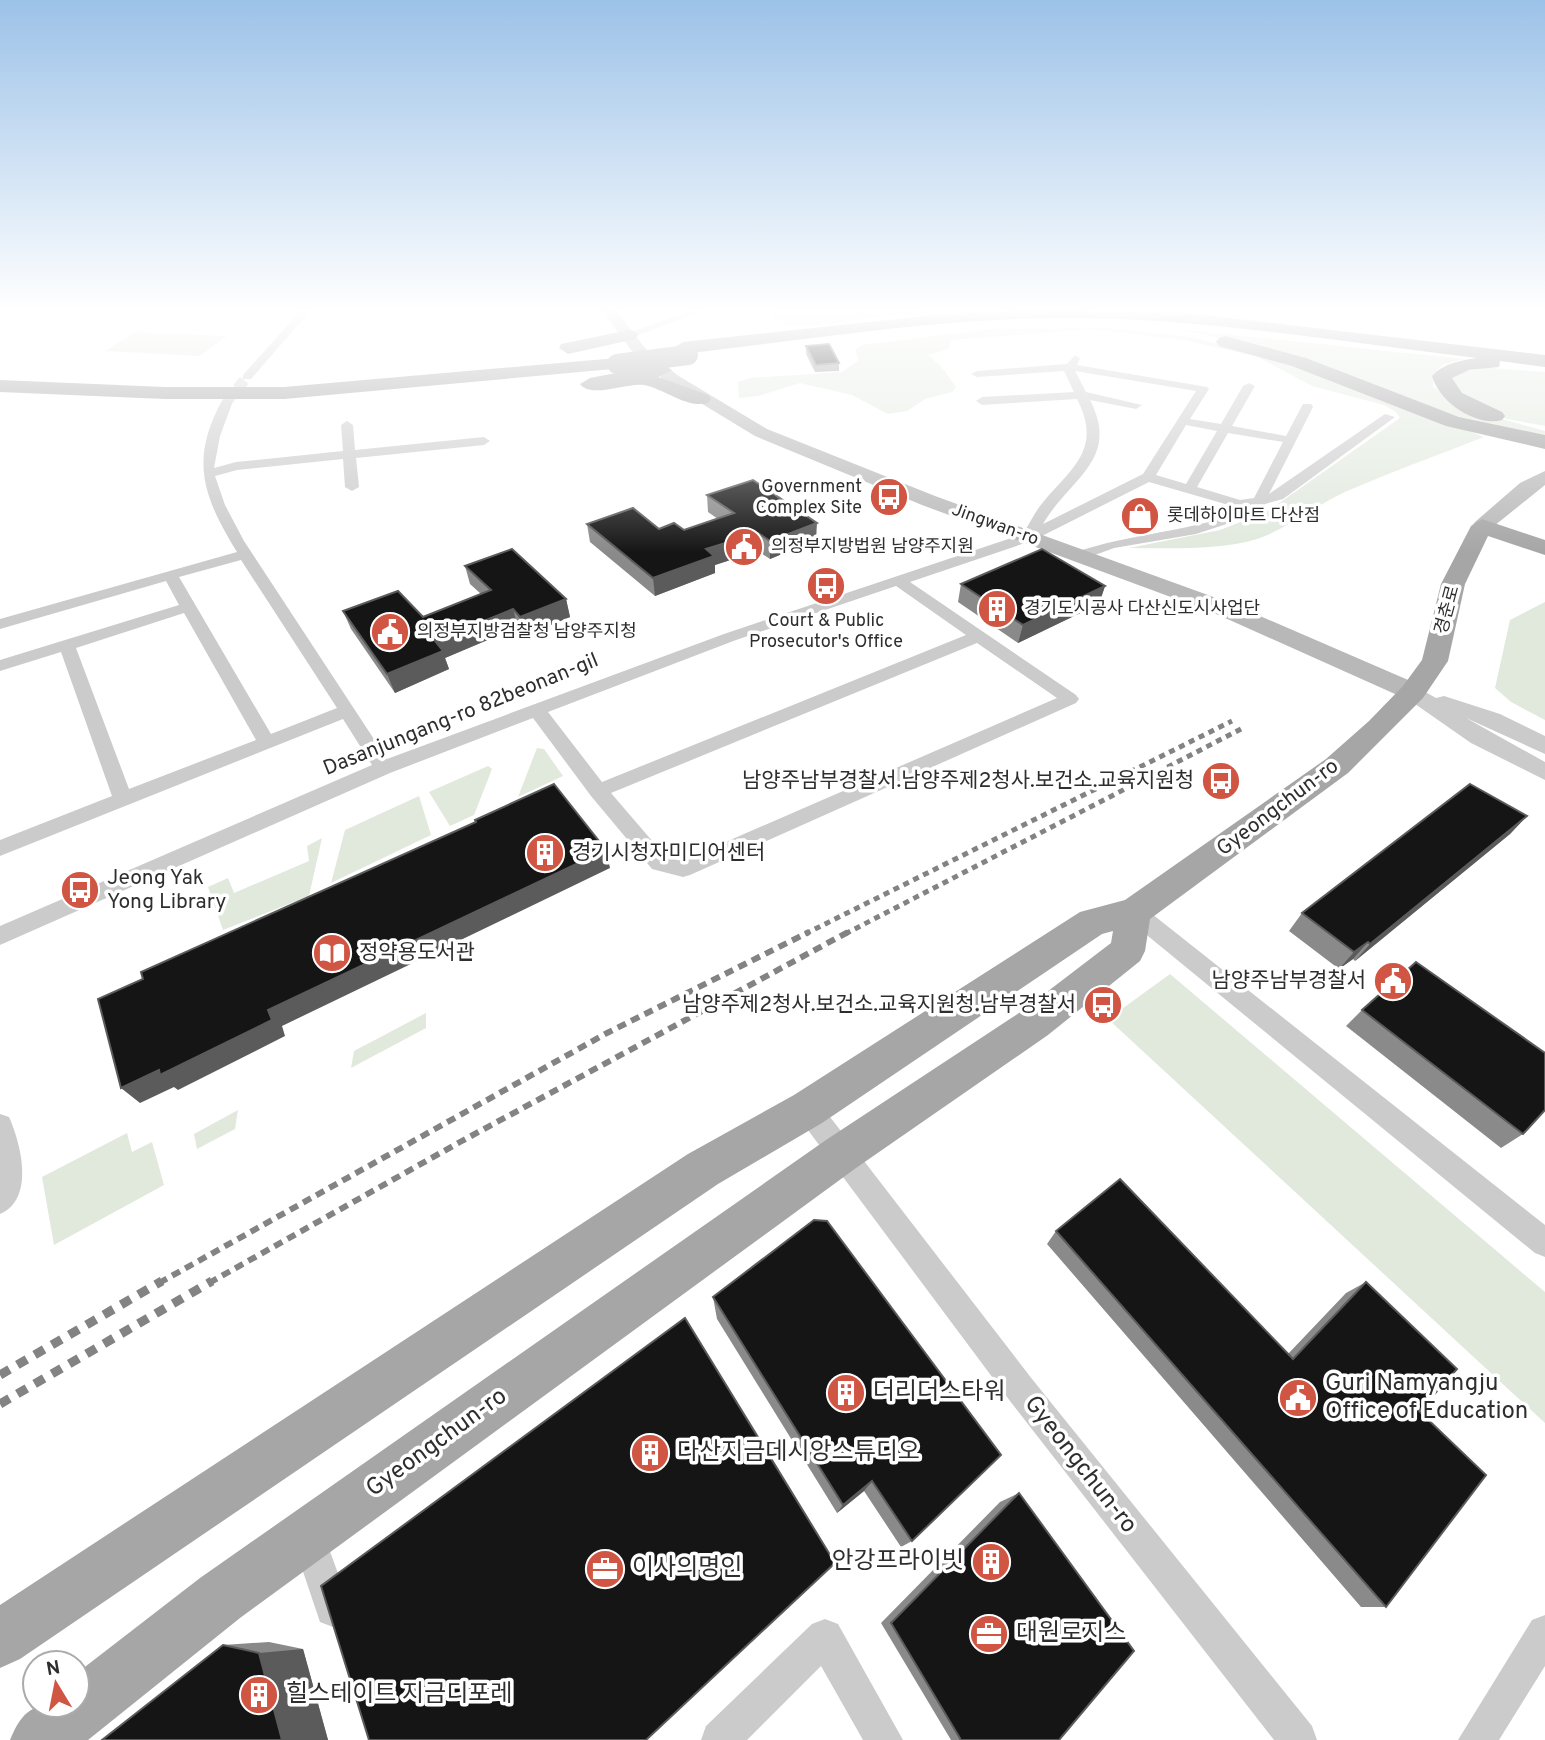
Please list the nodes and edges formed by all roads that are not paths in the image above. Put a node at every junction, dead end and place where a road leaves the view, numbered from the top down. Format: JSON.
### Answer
{"nodes":[{"id":1,"x":123,"y":391,"type":"edge"},
{"id":2,"x":406,"y":391,"type":"edge"},
{"id":3,"x":679,"y":391,"type":"edge"},
{"id":4,"x":691,"y":391,"type":"edge"},
{"id":5,"x":1079,"y":391,"type":"edge"},
{"id":6,"x":1202,"y":391,"type":"edge"},
{"id":7,"x":1246,"y":391,"type":"edge"},
{"id":8,"x":1372,"y":391,"type":"edge"},
{"id":9,"x":1449,"y":391,"type":"edge"},
{"id":10,"x":1081,"y":396,"type":"junction"},
{"id":11,"x":701,"y":399,"type":"junction"},
{"id":12,"x":228,"y":401,"type":"tunnel mouth"},
{"id":13,"x":982,"y":401,"type":"dead end"},
{"id":14,"x":1136,"y":405,"type":"dead end"},
{"id":15,"x":1307,"y":407,"type":"dead end"},
{"id":16,"x":1389,"y":417,"type":"dead end"},
{"id":17,"x":1183,"y":421,"type":"junction"},
{"id":18,"x":347,"y":425,"type":"dead end"},
{"id":19,"x":1224,"y":428,"type":"junction"},
{"id":20,"x":1545,"y":428,"type":"edge"},
{"id":21,"x":1290,"y":440,"type":"junction"},
{"id":22,"x":484,"y":441,"type":"dead end"},
{"id":23,"x":1545,"y":442,"type":"edge"},
{"id":24,"x":348,"y":454,"type":"junction"},
{"id":25,"x":208,"y":474,"type":"junction"},
{"id":26,"x":1148,"y":477,"type":"junction"},
{"id":27,"x":1545,"y":477,"type":"edge"},
{"id":28,"x":352,"y":486,"type":"dead end"},
{"id":29,"x":1189,"y":489,"type":"junction"},
{"id":30,"x":1259,"y":501,"type":"junction"},
{"id":31,"x":1480,"y":531,"type":"junction"},
{"id":32,"x":1029,"y":537,"type":"junction"},
{"id":33,"x":1545,"y":548,"type":"edge"},
{"id":34,"x":246,"y":554,"type":"junction"},
{"id":35,"x":1079,"y":555,"type":"junction"},
{"id":36,"x":1545,"y":560,"type":"edge"},
{"id":37,"x":171,"y":576,"type":"junction"},
{"id":38,"x":897,"y":580,"type":"junction"},
{"id":39,"x":191,"y":606,"type":"junction"},
{"id":40,"x":0,"y":624,"type":"edge"},
{"id":41,"x":979,"y":636,"type":"junction"},
{"id":42,"x":67,"y":646,"type":"junction"},
{"id":43,"x":0,"y":666,"type":"edge"},
{"id":44,"x":1413,"y":692,"type":"junction"},
{"id":45,"x":536,"y":709,"type":"junction"},
{"id":46,"x":348,"y":711,"type":"junction"},
{"id":47,"x":267,"y":743,"type":"junction"},
{"id":48,"x":1545,"y":747,"type":"edge"},
{"id":49,"x":383,"y":768,"type":"junction"},
{"id":50,"x":1545,"y":772,"type":"edge"},
{"id":51,"x":598,"y":791,"type":"junction"},
{"id":52,"x":124,"y":801,"type":"junction"},
{"id":53,"x":0,"y":848,"type":"edge"},
{"id":54,"x":1134,"y":912,"type":"junction"},
{"id":55,"x":0,"y":936,"type":"edge"},
{"id":56,"x":808,"y":1109,"type":"junction"},
{"id":57,"x":0,"y":1126,"type":"edge"},
{"id":58,"x":841,"y":1154,"type":"junction"},
{"id":59,"x":0,"y":1200,"type":"edge"},
{"id":60,"x":1545,"y":1243,"type":"edge"},
{"id":61,"x":308,"y":1536,"type":"junction"},
{"id":62,"x":1545,"y":1633,"type":"edge"},
{"id":63,"x":0,"y":1639,"type":"edge"},
{"id":64,"x":344,"y":1642,"type":"edge"},
{"id":65,"x":40,"y":1740,"type":"edge"},
{"id":66,"x":720,"y":1740,"type":"edge"},
{"id":67,"x":884,"y":1740,"type":"edge"},
{"id":68,"x":1298,"y":1740,"type":"edge"},
{"id":69,"x":1477,"y":1740,"type":"edge"}],
"edges":[{"from":1,"to":2,"type":"highway"},
{"from":3,"to":11,"type":"highway"},
{"from":4,"to":11,"type":"main road","name":"Jingwan-ro"},
{"from":5,"to":10,"type":"street"},
{"from":6,"to":17,"type":"street"},
{"from":7,"to":19,"type":"street"},
{"from":8,"to":23,"type":"highway"},
{"from":9,"to":20,"type":"highway"},
{"from":10,"to":13,"type":"street"},
{"from":10,"to":14,"type":"street"},
{"from":10,"to":32,"type":"street"},
{"from":11,"to":32,"type":"main road","name":"Jingwan-ro"},
{"from":12,"to":25,"type":"street"},
{"from":15,"to":21,"type":"street"},
{"from":16,"to":30,"type":"street"},
{"from":17,"to":19,"type":"street"},
{"from":17,"to":26,"type":"street"},
{"from":18,"to":24,"type":"street"},
{"from":19,"to":21,"type":"street"},
{"from":19,"to":29,"type":"street"},
{"from":21,"to":30,"type":"street"},
{"from":22,"to":24,"type":"street"},
{"from":24,"to":25,"type":"street"},
{"from":24,"to":28,"type":"street"},
{"from":25,"to":34,"type":"street"},
{"from":26,"to":29,"type":"street"},
{"from":26,"to":32,"type":"street","name":"Dasanjungang-ro 82beonan-gil"},
{"from":27,"to":31,"type":"main road"},
{"from":29,"to":30,"type":"street"},
{"from":30,"to":35,"type":"street"},
{"from":31,"to":33,"type":"main road"},
{"from":31,"to":36,"type":"main road"},
{"from":31,"to":44,"type":"main road","name":"경춘로"},
{"from":32,"to":35,"type":"main road","name":"Jingwan-ro"},
{"from":32,"to":38,"type":"street","name":"Dasanjungang-ro 82beonan-gil"},
{"from":34,"to":37,"type":"street"},
{"from":34,"to":46,"type":"street"},
{"from":35,"to":44,"type":"main road","name":"Jingwan-ro"},
{"from":37,"to":39,"type":"street"},
{"from":37,"to":40,"type":"street"},
{"from":38,"to":41,"type":"street"},
{"from":38,"to":45,"type":"street","name":"Dasanjungang-ro 82beonan-gil"},
{"from":39,"to":42,"type":"street"},
{"from":39,"to":47,"type":"street"},
{"from":41,"to":51,"type":"street"},
{"from":41,"to":51,"type":"street"},
{"from":42,"to":43,"type":"street"},
{"from":42,"to":52,"type":"street"},
{"from":44,"to":48,"type":"street"},
{"from":44,"to":50,"type":"street"},
{"from":44,"to":54,"type":"main road","name":"Gyeongchun-ro"},
{"from":45,"to":49,"type":"street","name":"Dasanjungang-ro 82beonan-gil"},
{"from":45,"to":51,"type":"street"},
{"from":46,"to":47,"type":"street"},
{"from":46,"to":49,"type":"street"},
{"from":47,"to":52,"type":"street"},
{"from":49,"to":55,"type":"street","name":"Dasanjungang-ro 82beonan-gil"},
{"from":52,"to":53,"type":"street"},
{"from":54,"to":56,"type":"main road","name":"Gyeongchun-ro"},
{"from":54,"to":58,"type":"main road","name":"Gyeongchun-ro"},
{"from":54,"to":60,"type":"street"},
{"from":56,"to":58,"type":"street","name":"Gyeongchun-ro"},
{"from":56,"to":63,"type":"main road","name":"Gyeongchun-ro"},
{"from":57,"to":59,"type":"street"},
{"from":58,"to":61,"type":"main road","name":"Gyeongchun-ro"},
{"from":58,"to":68,"type":"street","name":"Gyeongchun-ro"},
{"from":61,"to":64,"type":"street"},
{"from":61,"to":65,"type":"main road","name":"Gyeongchun-ro"},
{"from":62,"to":69,"type":"street"},
{"from":66,"to":67,"type":"street"}]}
